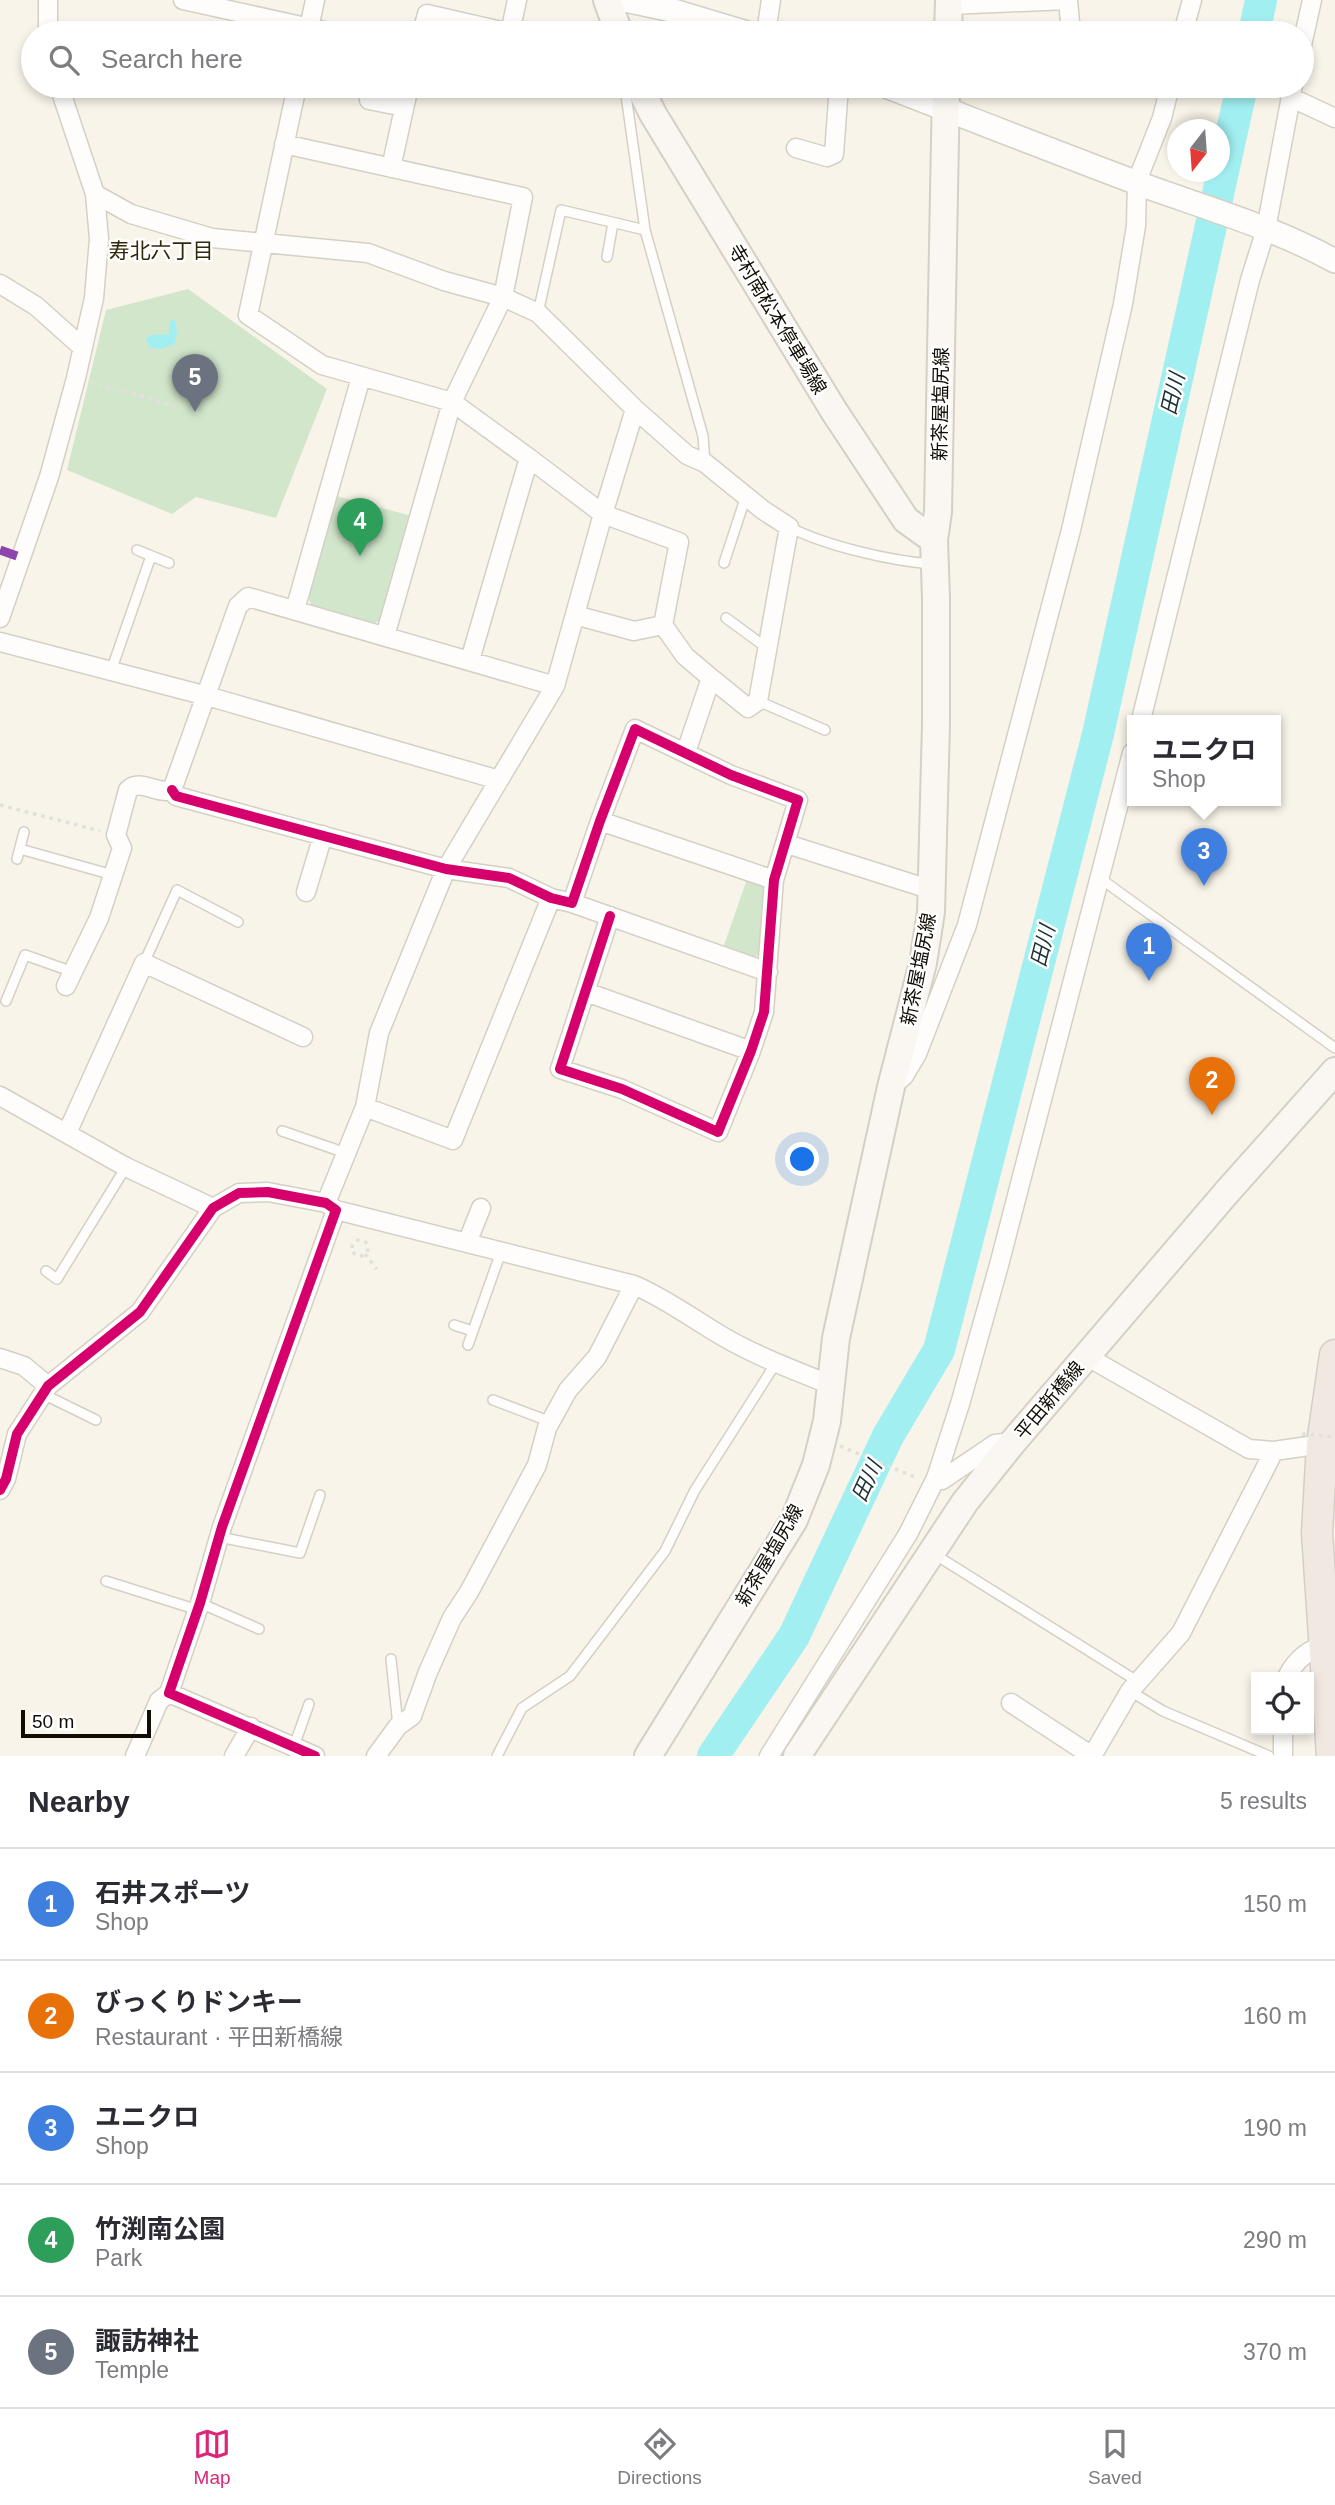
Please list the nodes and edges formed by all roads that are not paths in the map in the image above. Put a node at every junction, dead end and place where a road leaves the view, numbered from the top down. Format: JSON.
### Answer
{"nodes":[{"id":1,"x":48,"y":0,"type":"edge"},
{"id":2,"x":183,"y":0,"type":"edge"},
{"id":3,"x":315,"y":0,"type":"edge"},
{"id":4,"x":517,"y":0,"type":"edge"},
{"id":5,"x":607,"y":0,"type":"edge"},
{"id":6,"x":625,"y":0,"type":"edge"},
{"id":7,"x":771,"y":0,"type":"edge"},
{"id":8,"x":1068,"y":0,"type":"edge"},
{"id":9,"x":1192,"y":0,"type":"edge"},
{"id":10,"x":1312,"y":0,"type":"edge"},
{"id":11,"x":949,"y":3,"type":"edge"},
{"id":12,"x":48,"y":21,"type":"edge"},
{"id":13,"x":268,"y":21,"type":"edge"},
{"id":14,"x":311,"y":21,"type":"edge"},
{"id":15,"x":425,"y":21,"type":"edge"},
{"id":16,"x":458,"y":21,"type":"edge"},
{"id":17,"x":513,"y":21,"type":"edge"},
{"id":18,"x":615,"y":21,"type":"edge"},
{"id":19,"x":707,"y":21,"type":"edge"},
{"id":20,"x":767,"y":21,"type":"edge"},
{"id":21,"x":948,"y":21,"type":"edge"},
{"id":22,"x":1070,"y":21,"type":"edge"},
{"id":23,"x":1186,"y":21,"type":"edge"},
{"id":24,"x":1307,"y":21,"type":"edge"},
{"id":25,"x":63,"y":98,"type":"edge"},
{"id":26,"x":294,"y":98,"type":"edge"},
{"id":27,"x":406,"y":98,"type":"edge"},
{"id":28,"x":626,"y":98,"type":"edge"},
{"id":29,"x":645,"y":98,"type":"edge"},
{"id":30,"x":838,"y":98,"type":"edge"},
{"id":31,"x":946,"y":98,"type":"edge"},
{"id":32,"x":948,"y":98,"type":"edge"},
{"id":33,"x":1167,"y":98,"type":"edge"},
{"id":34,"x":1290,"y":98,"type":"edge"},
{"id":35,"x":1301,"y":98,"type":"edge"},
{"id":36,"x":369,"y":100,"type":"dead end"},
{"id":37,"x":404,"y":107,"type":"junction"},
{"id":38,"x":1335,"y":118,"type":"edge"},
{"id":39,"x":284,"y":144,"type":"junction"},
{"id":40,"x":796,"y":148,"type":"dead end"},
{"id":41,"x":391,"y":168,"type":"junction"},
{"id":42,"x":1143,"y":184,"type":"junction"},
{"id":43,"x":95,"y":194,"type":"junction"},
{"id":44,"x":613,"y":222,"type":"junction"},
{"id":45,"x":1260,"y":226,"type":"junction"},
{"id":46,"x":645,"y":230,"type":"junction"},
{"id":47,"x":262,"y":244,"type":"junction"},
{"id":48,"x":607,"y":257,"type":"dead end"},
{"id":49,"x":1335,"y":261,"type":"edge"},
{"id":50,"x":0,"y":284,"type":"edge"},
{"id":51,"x":503,"y":297,"type":"junction"},
{"id":52,"x":538,"y":313,"type":"junction"},
{"id":53,"x":83,"y":348,"type":"junction"},
{"id":54,"x":360,"y":377,"type":"junction"},
{"id":55,"x":452,"y":401,"type":"junction"},
{"id":56,"x":635,"y":409,"type":"junction"},
{"id":57,"x":529,"y":458,"type":"junction"},
{"id":58,"x":705,"y":463,"type":"junction"},
{"id":59,"x":746,"y":496,"type":"junction"},
{"id":60,"x":603,"y":514,"type":"junction"},
{"id":61,"x":789,"y":527,"type":"junction"},
{"id":62,"x":137,"y":550,"type":"dead end"},
{"id":63,"x":934,"y":552,"type":"junction"},
{"id":64,"x":151,"y":556,"type":"junction"},
{"id":65,"x":169,"y":562,"type":"dead end"},
{"id":66,"x":724,"y":563,"type":"dead end"},
{"id":67,"x":295,"y":610,"type":"junction"},
{"id":68,"x":575,"y":615,"type":"junction"},
{"id":69,"x":0,"y":618,"type":"edge"},
{"id":70,"x":726,"y":618,"type":"dead end"},
{"id":71,"x":663,"y":625,"type":"junction"},
{"id":72,"x":385,"y":636,"type":"junction"},
{"id":73,"x":0,"y":642,"type":"edge"},
{"id":74,"x":767,"y":648,"type":"junction"},
{"id":75,"x":669,"y":650,"type":"dead end"},
{"id":76,"x":470,"y":660,"type":"junction"},
{"id":77,"x":696,"y":665,"type":"junction"},
{"id":78,"x":111,"y":671,"type":"junction"},
{"id":79,"x":711,"y":678,"type":"junction"},
{"id":80,"x":555,"y":686,"type":"junction"},
{"id":81,"x":206,"y":696,"type":"junction"},
{"id":82,"x":758,"y":701,"type":"junction"},
{"id":83,"x":1142,"y":715,"type":"edge"},
{"id":84,"x":825,"y":730,"type":"dead end"},
{"id":85,"x":687,"y":752,"type":"junction"},
{"id":86,"x":1127,"y":773,"type":"edge"},
{"id":87,"x":499,"y":780,"type":"junction"},
{"id":88,"x":172,"y":790,"type":"junction"},
{"id":89,"x":600,"y":821,"type":"junction"},
{"id":90,"x":24,"y":832,"type":"dead end"},
{"id":91,"x":323,"y":835,"type":"junction"},
{"id":92,"x":787,"y":844,"type":"junction"},
{"id":93,"x":20,"y":849,"type":"junction"},
{"id":94,"x":17,"y":859,"type":"dead end"},
{"id":95,"x":446,"y":869,"type":"junction"},
{"id":96,"x":113,"y":875,"type":"junction"},
{"id":97,"x":1101,"y":879,"type":"junction"},
{"id":98,"x":774,"y":880,"type":"junction"},
{"id":99,"x":932,"y":890,"type":"junction"},
{"id":100,"x":306,"y":892,"type":"dead end"},
{"id":101,"x":551,"y":898,"type":"junction"},
{"id":102,"x":572,"y":903,"type":"junction"},
{"id":103,"x":610,"y":916,"type":"junction"},
{"id":104,"x":238,"y":922,"type":"dead end"},
{"id":105,"x":144,"y":963,"type":"junction"},
{"id":106,"x":768,"y":972,"type":"junction"},
{"id":107,"x":70,"y":979,"type":"joint"},
{"id":108,"x":586,"y":992,"type":"junction"},
{"id":109,"x":6,"y":1001,"type":"dead end"},
{"id":110,"x":303,"y":1037,"type":"dead end"},
{"id":111,"x":1335,"y":1048,"type":"edge"},
{"id":112,"x":751,"y":1051,"type":"junction"},
{"id":113,"x":1335,"y":1071,"type":"edge"},
{"id":114,"x":891,"y":1087,"type":"junction"},
{"id":115,"x":0,"y":1096,"type":"edge"},
{"id":116,"x":365,"y":1107,"type":"junction"},
{"id":117,"x":282,"y":1131,"type":"dead end"},
{"id":118,"x":67,"y":1133,"type":"junction"},
{"id":119,"x":346,"y":1153,"type":"junction"},
{"id":120,"x":126,"y":1167,"type":"junction"},
{"id":121,"x":331,"y":1207,"type":"junction"},
{"id":122,"x":213,"y":1208,"type":"junction"},
{"id":123,"x":481,"y":1208,"type":"dead end"},
{"id":124,"x":467,"y":1243,"type":"junction"},
{"id":125,"x":501,"y":1252,"type":"junction"},
{"id":126,"x":46,"y":1271,"type":"dead end"},
{"id":127,"x":634,"y":1285,"type":"junction"},
{"id":128,"x":454,"y":1325,"type":"dead end"},
{"id":129,"x":473,"y":1331,"type":"junction"},
{"id":130,"x":468,"y":1345,"type":"dead end"},
{"id":131,"x":1335,"y":1355,"type":"edge"},
{"id":132,"x":1086,"y":1356,"type":"junction"},
{"id":133,"x":0,"y":1358,"type":"edge"},
{"id":134,"x":776,"y":1363,"type":"junction"},
{"id":135,"x":831,"y":1385,"type":"junction"},
{"id":136,"x":46,"y":1390,"type":"junction"},
{"id":137,"x":493,"y":1400,"type":"dead end"},
{"id":138,"x":96,"y":1420,"type":"dead end"},
{"id":139,"x":551,"y":1422,"type":"junction"},
{"id":140,"x":1324,"y":1435,"type":"edge"},
{"id":141,"x":1013,"y":1442,"type":"junction"},
{"id":142,"x":1274,"y":1451,"type":"junction"},
{"id":143,"x":931,"y":1480,"type":"junction"},
{"id":144,"x":0,"y":1490,"type":"edge"},
{"id":145,"x":320,"y":1495,"type":"dead end"},
{"id":146,"x":219,"y":1537,"type":"junction"},
{"id":147,"x":931,"y":1553,"type":"junction"},
{"id":148,"x":106,"y":1581,"type":"dead end"},
{"id":149,"x":199,"y":1607,"type":"junction"},
{"id":150,"x":259,"y":1629,"type":"dead end"},
{"id":151,"x":1329,"y":1643,"type":"edge"},
{"id":152,"x":391,"y":1660,"type":"dead end"},
{"id":153,"x":1290,"y":1672,"type":"edge"},
{"id":154,"x":1133,"y":1686,"type":"junction"},
{"id":155,"x":169,"y":1692,"type":"junction"},
{"id":156,"x":1011,"y":1703,"type":"dead end"},
{"id":157,"x":309,"y":1704,"type":"dead end"},
{"id":158,"x":398,"y":1726,"type":"junction"},
{"id":159,"x":251,"y":1727,"type":"junction"},
{"id":160,"x":1283,"y":1735,"type":"edge"},
{"id":161,"x":293,"y":1746,"type":"junction"},
{"id":162,"x":135,"y":1756,"type":"edge"},
{"id":163,"x":234,"y":1756,"type":"edge"},
{"id":164,"x":315,"y":1756,"type":"edge"},
{"id":165,"x":376,"y":1756,"type":"edge"},
{"id":166,"x":497,"y":1756,"type":"edge"},
{"id":167,"x":648,"y":1756,"type":"edge"},
{"id":168,"x":769,"y":1756,"type":"edge"},
{"id":169,"x":797,"y":1756,"type":"edge"},
{"id":170,"x":1269,"y":1756,"type":"edge"},
{"id":171,"x":1283,"y":1756,"type":"edge"},
{"id":172,"x":1332,"y":1756,"type":"edge"}],
"edges":[{"from":1,"to":12,"type":"street"},
{"from":2,"to":13,"type":"street"},
{"from":3,"to":14,"type":"street"},
{"from":4,"to":17,"type":"street"},
{"from":5,"to":18,"type":"main road"},
{"from":6,"to":19,"type":"street"},
{"from":7,"to":20,"type":"street"},
{"from":8,"to":11,"type":"street"},
{"from":8,"to":22,"type":"street"},
{"from":9,"to":23,"type":"street"},
{"from":10,"to":24,"type":"street"},
{"from":11,"to":21,"type":"main road"},
{"from":15,"to":16,"type":"street"},
{"from":25,"to":43,"type":"street"},
{"from":26,"to":39,"type":"street"},
{"from":27,"to":37,"type":"street"},
{"from":28,"to":46,"type":"lane"},
{"from":29,"to":63,"type":"main road","name":"寺村南松本停車場線"},
{"from":30,"to":40,"type":"street"},
{"from":31,"to":63,"type":"main road","name":"新茶屋塩尻線"},
{"from":32,"to":42,"type":"street"},
{"from":33,"to":42,"type":"street"},
{"from":34,"to":45,"type":"street"},
{"from":35,"to":38,"type":"street"},
{"from":36,"to":37,"type":"street"},
{"from":37,"to":41,"type":"street"},
{"from":39,"to":41,"type":"street"},
{"from":39,"to":47,"type":"street"},
{"from":41,"to":51,"type":"street"},
{"from":42,"to":45,"type":"street"},
{"from":42,"to":114,"type":"street"},
{"from":43,"to":47,"type":"street"},
{"from":43,"to":53,"type":"street"},
{"from":44,"to":46,"type":"lane"},
{"from":44,"to":48,"type":"lane"},
{"from":44,"to":52,"type":"lane"},
{"from":45,"to":49,"type":"street"},
{"from":45,"to":83,"type":"street"},
{"from":46,"to":58,"type":"lane"},
{"from":47,"to":51,"type":"street"},
{"from":47,"to":54,"type":"street"},
{"from":50,"to":53,"type":"street"},
{"from":51,"to":52,"type":"street"},
{"from":51,"to":55,"type":"street"},
{"from":52,"to":56,"type":"street"},
{"from":53,"to":69,"type":"street"},
{"from":54,"to":55,"type":"street"},
{"from":54,"to":67,"type":"street"},
{"from":55,"to":57,"type":"street"},
{"from":55,"to":72,"type":"street"},
{"from":56,"to":58,"type":"street"},
{"from":56,"to":60,"type":"street"},
{"from":57,"to":60,"type":"street"},
{"from":57,"to":76,"type":"street"},
{"from":58,"to":59,"type":"street"},
{"from":59,"to":61,"type":"street"},
{"from":59,"to":66,"type":"lane"},
{"from":60,"to":68,"type":"street"},
{"from":60,"to":71,"type":"street"},
{"from":61,"to":63,"type":"lane"},
{"from":61,"to":74,"type":"street"},
{"from":62,"to":64,"type":"lane"},
{"from":63,"to":99,"type":"main road","name":"新茶屋塩尻線"},
{"from":64,"to":65,"type":"lane"},
{"from":64,"to":78,"type":"lane"},
{"from":67,"to":72,"type":"street"},
{"from":67,"to":81,"type":"street"},
{"from":68,"to":71,"type":"street"},
{"from":68,"to":80,"type":"street"},
{"from":70,"to":74,"type":"lane"},
{"from":71,"to":77,"type":"street"},
{"from":72,"to":76,"type":"street"},
{"from":73,"to":78,"type":"street"},
{"from":74,"to":82,"type":"street"},
{"from":75,"to":77,"type":"lane"},
{"from":76,"to":80,"type":"street"},
{"from":77,"to":79,"type":"street"},
{"from":78,"to":81,"type":"street"},
{"from":79,"to":82,"type":"street"},
{"from":79,"to":85,"type":"street"},
{"from":80,"to":87,"type":"street"},
{"from":81,"to":87,"type":"street"},
{"from":81,"to":88,"type":"street"},
{"from":82,"to":84,"type":"lane"},
{"from":85,"to":89,"type":"street"},
{"from":85,"to":92,"type":"street"},
{"from":86,"to":97,"type":"street"},
{"from":87,"to":95,"type":"street"},
{"from":88,"to":91,"type":"street"},
{"from":88,"to":96,"type":"street"},
{"from":89,"to":98,"type":"street"},
{"from":89,"to":102,"type":"street"},
{"from":90,"to":93,"type":"lane"},
{"from":91,"to":95,"type":"street"},
{"from":91,"to":100,"type":"street"},
{"from":92,"to":98,"type":"street"},
{"from":92,"to":99,"type":"street"},
{"from":93,"to":94,"type":"lane"},
{"from":93,"to":96,"type":"lane"},
{"from":95,"to":101,"type":"street"},
{"from":95,"to":116,"type":"street"},
{"from":96,"to":107,"type":"street"},
{"from":97,"to":111,"type":"lane"},
{"from":97,"to":143,"type":"street"},
{"from":98,"to":106,"type":"street"},
{"from":99,"to":114,"type":"main road","name":"新茶屋塩尻線"},
{"from":101,"to":102,"type":"street"},
{"from":101,"to":116,"type":"street"},
{"from":102,"to":103,"type":"street"},
{"from":103,"to":106,"type":"street"},
{"from":103,"to":108,"type":"street"},
{"from":104,"to":105,"type":"lane"},
{"from":105,"to":110,"type":"street"},
{"from":105,"to":118,"type":"street"},
{"from":106,"to":112,"type":"street"},
{"from":107,"to":109,"type":"lane"},
{"from":108,"to":112,"type":"street"},
{"from":108,"to":112,"type":"street"},
{"from":113,"to":132,"type":"main road","name":"平田新橋線"},
{"from":114,"to":135,"type":"main road","name":"新茶屋塩尻線"},
{"from":115,"to":118,"type":"street"},
{"from":116,"to":119,"type":"street"},
{"from":117,"to":119,"type":"lane"},
{"from":118,"to":120,"type":"street"},
{"from":119,"to":121,"type":"street"},
{"from":120,"to":122,"type":"street"},
{"from":120,"to":126,"type":"lane"},
{"from":121,"to":122,"type":"street"},
{"from":121,"to":124,"type":"street"},
{"from":121,"to":146,"type":"street"},
{"from":122,"to":136,"type":"street"},
{"from":123,"to":124,"type":"street"},
{"from":124,"to":125,"type":"street"},
{"from":125,"to":127,"type":"street"},
{"from":125,"to":129,"type":"lane"},
{"from":127,"to":134,"type":"street"},
{"from":127,"to":139,"type":"street"},
{"from":128,"to":129,"type":"lane"},
{"from":129,"to":130,"type":"lane"},
{"from":131,"to":140,"type":"highway"},
{"from":132,"to":141,"type":"main road","name":"平田新橋線"},
{"from":132,"to":142,"type":"street"},
{"from":133,"to":136,"type":"street"},
{"from":134,"to":135,"type":"street"},
{"from":134,"to":166,"type":"lane"},
{"from":135,"to":167,"type":"main road","name":"新茶屋塩尻線"},
{"from":136,"to":138,"type":"lane"},
{"from":136,"to":144,"type":"street"},
{"from":137,"to":139,"type":"lane"},
{"from":139,"to":158,"type":"street"},
{"from":140,"to":142,"type":"street"},
{"from":140,"to":151,"type":"highway"},
{"from":141,"to":143,"type":"street"},
{"from":141,"to":147,"type":"main road","name":"平田新橋線"},
{"from":142,"to":154,"type":"street"},
{"from":143,"to":168,"type":"street"},
{"from":145,"to":146,"type":"lane"},
{"from":146,"to":149,"type":"street"},
{"from":147,"to":154,"type":"lane"},
{"from":147,"to":169,"type":"main road","name":"平田新橋線"},
{"from":148,"to":149,"type":"lane"},
{"from":149,"to":150,"type":"lane"},
{"from":149,"to":155,"type":"street"},
{"from":151,"to":153,"type":"street"},
{"from":151,"to":172,"type":"highway"},
{"from":152,"to":158,"type":"lane"},
{"from":154,"to":156,"type":"street"},
{"from":154,"to":170,"type":"lane"},
{"from":155,"to":159,"type":"street"},
{"from":155,"to":162,"type":"street"},
{"from":157,"to":161,"type":"lane"},
{"from":158,"to":165,"type":"street"},
{"from":159,"to":161,"type":"street"},
{"from":159,"to":163,"type":"street"},
{"from":160,"to":171,"type":"street"},
{"from":161,"to":164,"type":"street"}]}
